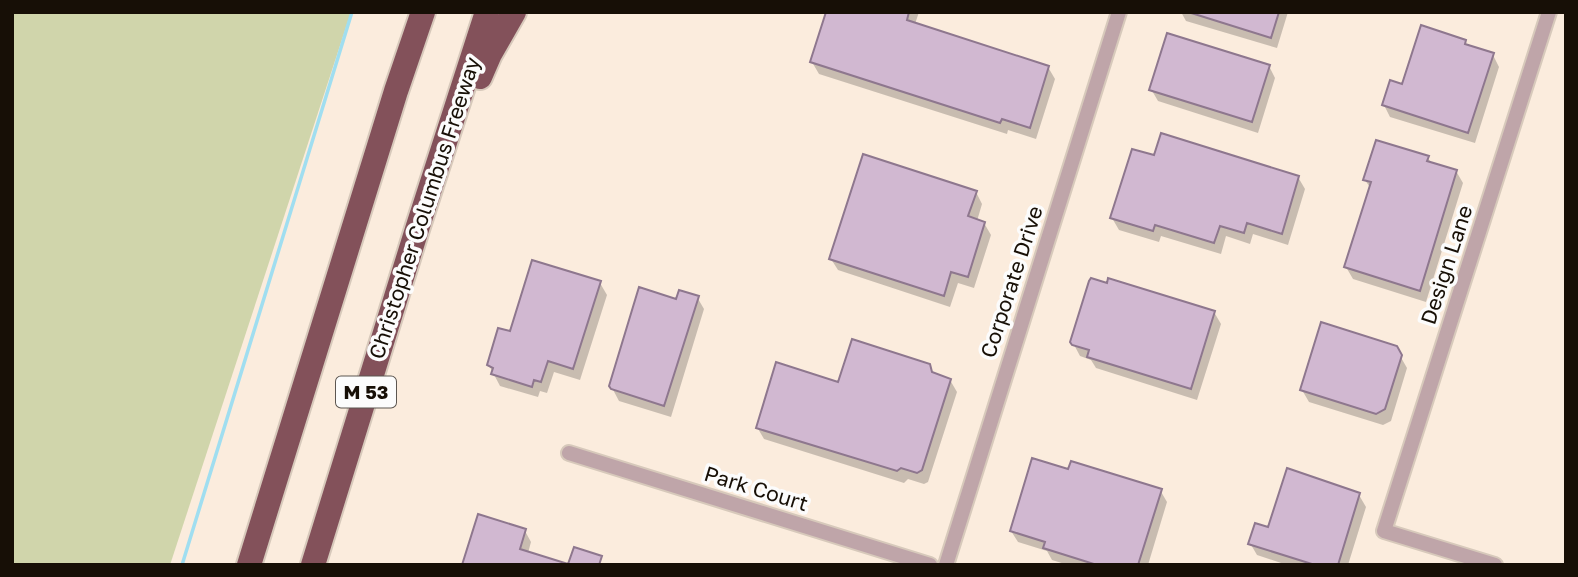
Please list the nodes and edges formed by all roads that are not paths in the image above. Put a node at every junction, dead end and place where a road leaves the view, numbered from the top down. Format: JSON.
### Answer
{"nodes":[{"id":1,"x":415,"y":12,"type":"edge"},
{"id":2,"x":423,"y":12,"type":"edge"},
{"id":3,"x":487,"y":12,"type":"edge"},
{"id":4,"x":514,"y":12,"type":"edge"},
{"id":5,"x":1119,"y":12,"type":"edge"},
{"id":6,"x":1549,"y":12,"type":"edge"},
{"id":7,"x":396,"y":91,"type":"junction"},
{"id":8,"x":418,"y":226,"type":"junction"},
{"id":9,"x":569,"y":453,"type":"dead end"},
{"id":10,"x":250,"y":565,"type":"edge"},
{"id":11,"x":313,"y":565,"type":"edge"},
{"id":12,"x":930,"y":565,"type":"edge"},
{"id":13,"x":946,"y":565,"type":"edge"},
{"id":14,"x":1495,"y":565,"type":"edge"}],
"edges":[{"from":1,"to":7,"type":"highway"},
{"from":2,"to":7,"type":"highway","number":"M 53"},
{"from":3,"to":8,"type":"highway","name":"Christopher Columbus Freeway","number":"M 53"},
{"from":4,"to":8,"type":"highway"},
{"from":5,"to":13,"type":"street","name":"Corporate Drive"},
{"from":6,"to":14,"type":"street","name":"Design Lane"},
{"from":7,"to":10,"type":"highway","number":"M 53"},
{"from":8,"to":11,"type":"highway","name":"Christopher Columbus Freeway","number":"M 53"},
{"from":9,"to":12,"type":"street","name":"Park Court"}]}
